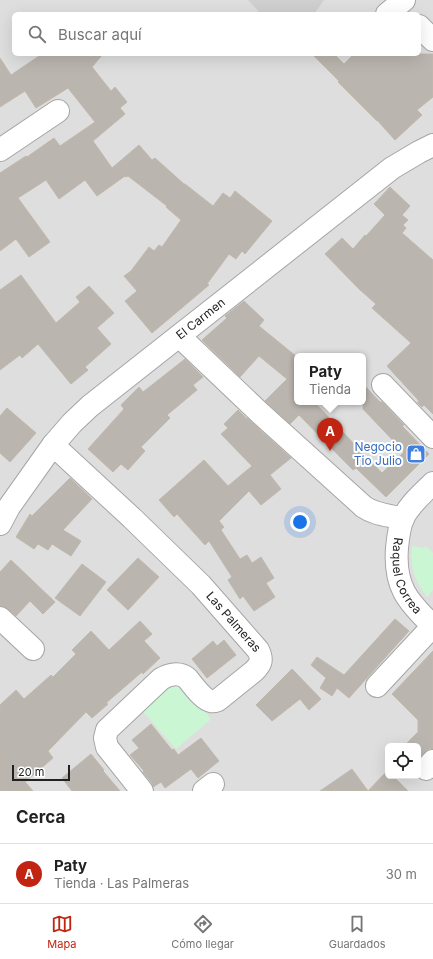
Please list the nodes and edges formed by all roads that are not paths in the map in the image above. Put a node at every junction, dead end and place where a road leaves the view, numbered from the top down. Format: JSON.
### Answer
{"nodes":[{"id":1,"x":421,"y":28,"type":"edge"},
{"id":2,"x":433,"y":40,"type":"edge"},
{"id":3,"x":58,"y":111,"type":"dead end"},
{"id":4,"x":433,"y":145,"type":"edge"},
{"id":5,"x":0,"y":150,"type":"edge"},
{"id":6,"x":179,"y":336,"type":"junction"},
{"id":7,"x":383,"y":385,"type":"dead end"},
{"id":8,"x":433,"y":437,"type":"edge"},
{"id":9,"x":53,"y":445,"type":"junction"},
{"id":10,"x":432,"y":486,"type":"edge"},
{"id":11,"x":3,"y":509,"type":"edge"},
{"id":12,"x":403,"y":519,"type":"junction"},
{"id":13,"x":0,"y":618,"type":"edge"},
{"id":14,"x":433,"y":626,"type":"edge"},
{"id":15,"x":33,"y":650,"type":"dead end"},
{"id":16,"x":377,"y":686,"type":"dead end"},
{"id":17,"x":142,"y":791,"type":"edge"}],
"edges":[{"from":1,"to":2,"type":"street"},
{"from":3,"to":5,"type":"street"},
{"from":4,"to":6,"type":"street","name":"El Carmen"},
{"from":6,"to":9,"type":"street","name":"El Carmen"},
{"from":6,"to":12,"type":"street"},
{"from":7,"to":8,"type":"street"},
{"from":9,"to":11,"type":"street","name":"El Carmen"},
{"from":9,"to":17,"type":"street","name":"Las Palmeras"},
{"from":10,"to":12,"type":"street"},
{"from":12,"to":14,"type":"street","name":"Raquel Correa"},
{"from":13,"to":15,"type":"street"},
{"from":14,"to":16,"type":"street"}]}
